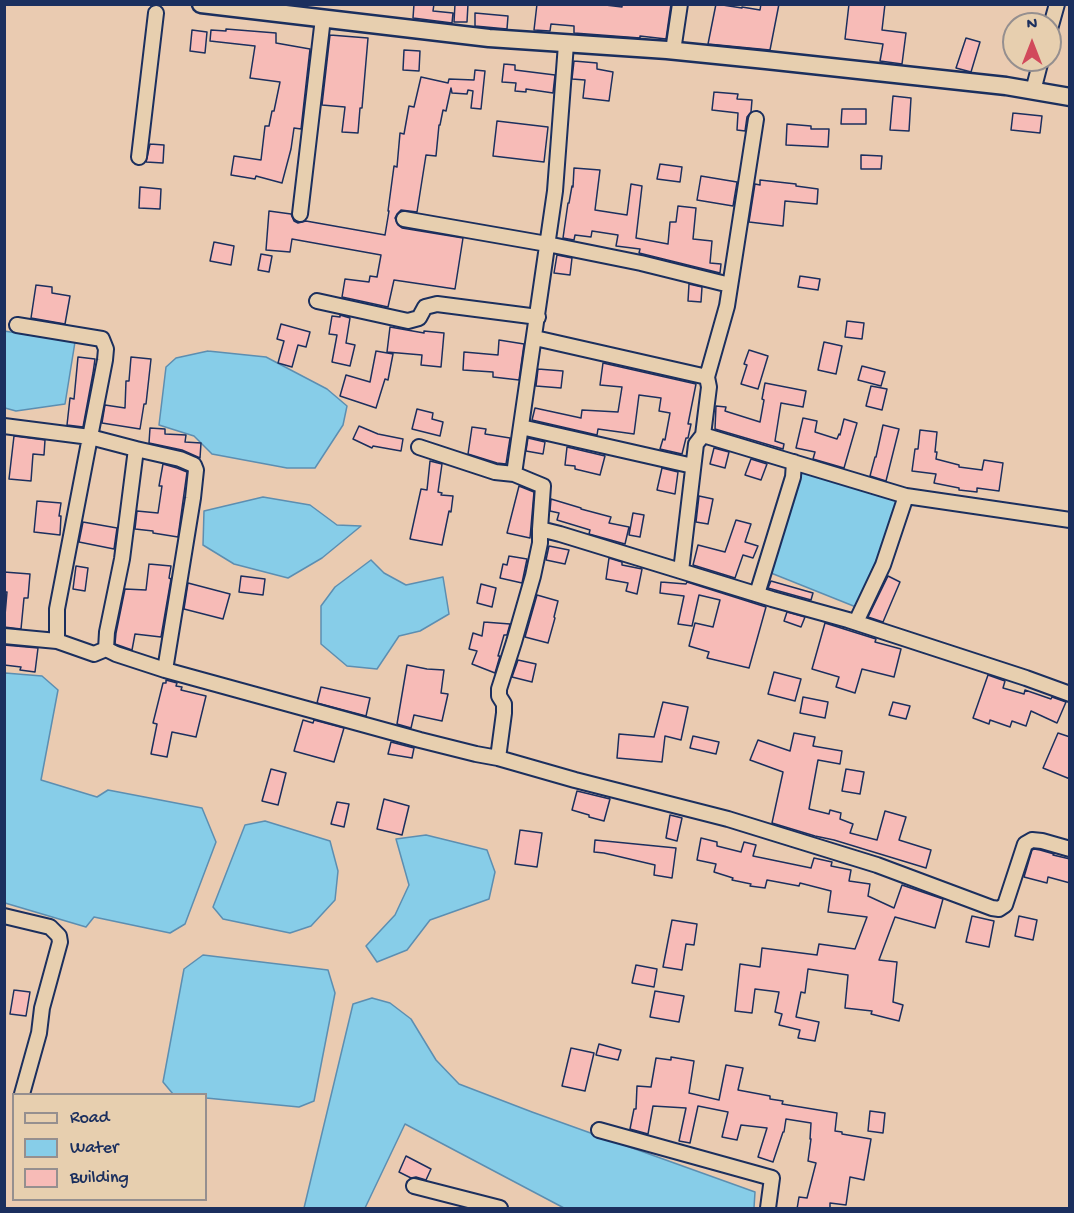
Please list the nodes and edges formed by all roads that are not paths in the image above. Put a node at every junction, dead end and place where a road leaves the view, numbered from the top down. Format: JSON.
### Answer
{"nodes":[{"id":1,"x":201,"y":4,"type":"edge"},
{"id":2,"x":680,"y":4,"type":"edge"},
{"id":3,"x":301,"y":10,"type":"edge"},
{"id":4,"x":156,"y":13,"type":"dead end"},
{"id":5,"x":323,"y":18,"type":"junction"},
{"id":6,"x":566,"y":44,"type":"junction"},
{"id":7,"x":673,"y":51,"type":"junction"},
{"id":8,"x":1038,"y":72,"type":"edge"},
{"id":9,"x":1033,"y":91,"type":"junction"},
{"id":10,"x":1070,"y":97,"type":"edge"},
{"id":11,"x":756,"y":119,"type":"dead end"},
{"id":12,"x":139,"y":157,"type":"dead end"},
{"id":13,"x":300,"y":214,"type":"dead end"},
{"id":14,"x":404,"y":219,"type":"dead end"},
{"id":15,"x":547,"y":244,"type":"junction"},
{"id":16,"x":730,"y":285,"type":"junction"},
{"id":17,"x":317,"y":301,"type":"dead end"},
{"id":18,"x":538,"y":317,"type":"junction"},
{"id":19,"x":17,"y":325,"type":"dead end"},
{"id":20,"x":535,"y":338,"type":"junction"},
{"id":21,"x":707,"y":377,"type":"junction"},
{"id":22,"x":4,"y":426,"type":"edge"},
{"id":23,"x":522,"y":427,"type":"junction"},
{"id":24,"x":703,"y":435,"type":"junction"},
{"id":25,"x":90,"y":437,"type":"junction"},
{"id":26,"x":419,"y":447,"type":"dead end"},
{"id":27,"x":136,"y":449,"type":"junction"},
{"id":28,"x":794,"y":462,"type":"junction"},
{"id":29,"x":693,"y":466,"type":"junction"},
{"id":30,"x":514,"y":474,"type":"junction"},
{"id":31,"x":906,"y":496,"type":"junction"},
{"id":32,"x":1070,"y":520,"type":"edge"},
{"id":33,"x":540,"y":530,"type":"junction"},
{"id":34,"x":681,"y":571,"type":"junction"},
{"id":35,"x":758,"y":594,"type":"junction"},
{"id":36,"x":856,"y":622,"type":"junction"},
{"id":37,"x":4,"y":636,"type":"edge"},
{"id":38,"x":57,"y":641,"type":"junction"},
{"id":39,"x":106,"y":649,"type":"junction"},
{"id":40,"x":165,"y":670,"type":"junction"},
{"id":41,"x":1070,"y":694,"type":"edge"},
{"id":42,"x":498,"y":758,"type":"junction"},
{"id":43,"x":1070,"y":849,"type":"edge"},
{"id":44,"x":4,"y":916,"type":"edge"},
{"id":45,"x":23,"y":1093,"type":"edge"},
{"id":46,"x":599,"y":1130,"type":"dead end"},
{"id":47,"x":414,"y":1186,"type":"dead end"},
{"id":48,"x":500,"y":1209,"type":"edge"},
{"id":49,"x":768,"y":1209,"type":"edge"}],
"edges":[{"from":1,"to":3,"type":"street"},
{"from":2,"to":7,"type":"street"},
{"from":3,"to":5,"type":"street"},
{"from":4,"to":12,"type":"street"},
{"from":5,"to":6,"type":"street"},
{"from":5,"to":13,"type":"street"},
{"from":6,"to":7,"type":"street"},
{"from":6,"to":15,"type":"street"},
{"from":7,"to":9,"type":"street"},
{"from":8,"to":9,"type":"street"},
{"from":9,"to":10,"type":"street"},
{"from":11,"to":16,"type":"street"},
{"from":14,"to":15,"type":"street"},
{"from":15,"to":16,"type":"street"},
{"from":15,"to":18,"type":"street"},
{"from":16,"to":21,"type":"street"},
{"from":17,"to":18,"type":"street"},
{"from":18,"to":20,"type":"street"},
{"from":19,"to":25,"type":"street"},
{"from":20,"to":21,"type":"street"},
{"from":20,"to":23,"type":"street"},
{"from":21,"to":24,"type":"street"},
{"from":22,"to":25,"type":"street"},
{"from":23,"to":29,"type":"street"},
{"from":23,"to":30,"type":"street"},
{"from":24,"to":28,"type":"street"},
{"from":24,"to":29,"type":"street"},
{"from":25,"to":27,"type":"street"},
{"from":25,"to":38,"type":"street"},
{"from":26,"to":30,"type":"street"},
{"from":27,"to":39,"type":"street"},
{"from":27,"to":40,"type":"street"},
{"from":28,"to":31,"type":"street"},
{"from":28,"to":35,"type":"street"},
{"from":29,"to":34,"type":"street"},
{"from":30,"to":33,"type":"street"},
{"from":31,"to":32,"type":"street"},
{"from":31,"to":36,"type":"street"},
{"from":33,"to":34,"type":"street"},
{"from":33,"to":42,"type":"street"},
{"from":34,"to":35,"type":"street"},
{"from":35,"to":36,"type":"street"},
{"from":36,"to":41,"type":"street"},
{"from":37,"to":38,"type":"street"},
{"from":38,"to":39,"type":"street"},
{"from":39,"to":40,"type":"street"},
{"from":40,"to":42,"type":"street"},
{"from":42,"to":43,"type":"street"},
{"from":44,"to":45,"type":"street"},
{"from":46,"to":49,"type":"street"},
{"from":47,"to":48,"type":"street"}]}
